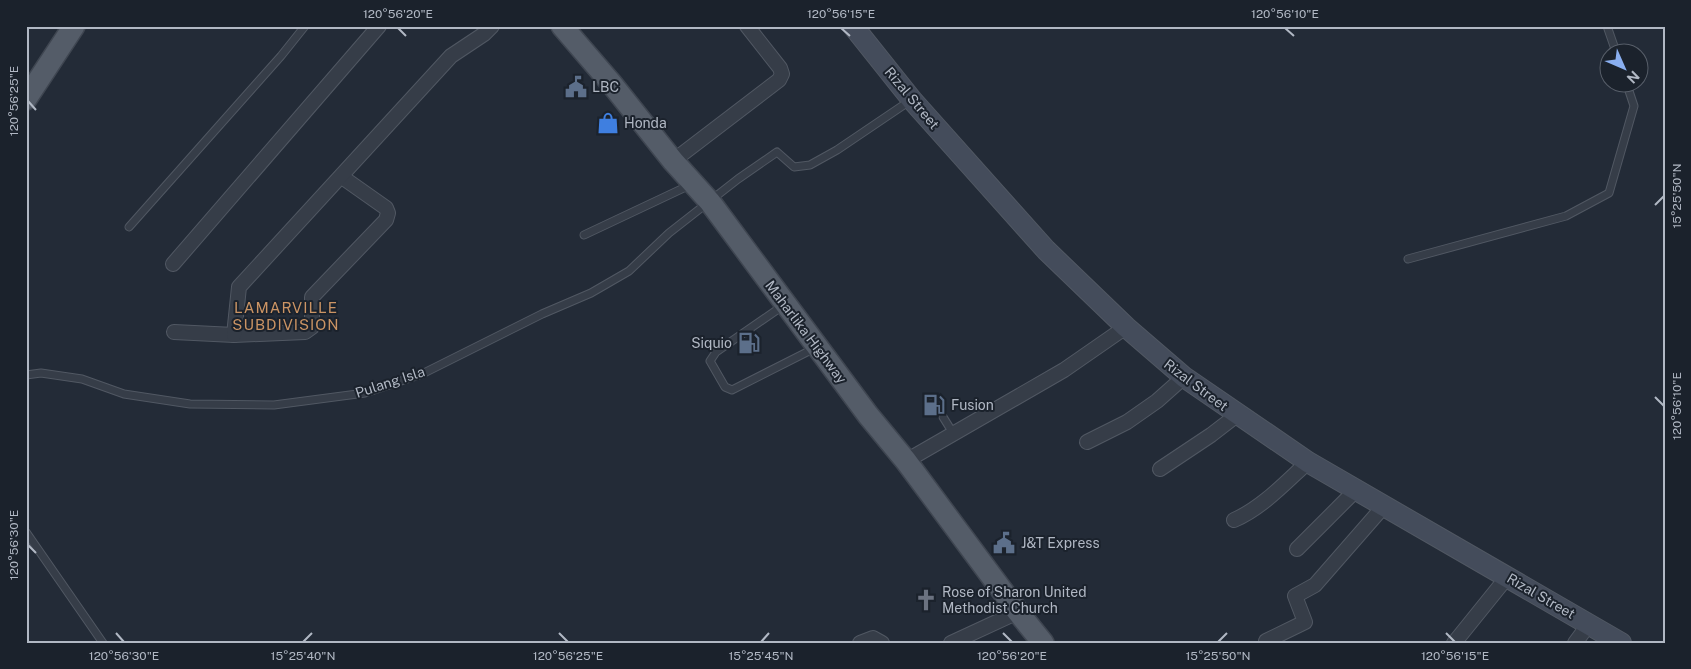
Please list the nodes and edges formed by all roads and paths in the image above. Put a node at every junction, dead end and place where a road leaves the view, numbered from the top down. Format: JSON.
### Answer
{"nodes":[{"id":1,"x":74,"y":26,"type":"edge"},
{"id":2,"x":304,"y":26,"type":"edge"},
{"id":3,"x":379,"y":26,"type":"edge"},
{"id":4,"x":492,"y":26,"type":"edge"},
{"id":5,"x":562,"y":26,"type":"edge"},
{"id":6,"x":746,"y":26,"type":"edge"},
{"id":7,"x":853,"y":26,"type":"edge"},
{"id":8,"x":1607,"y":26,"type":"edge"},
{"id":9,"x":1613,"y":42,"type":"edge"},
{"id":10,"x":1629,"y":92,"type":"edge"},
{"id":11,"x":26,"y":99,"type":"edge"},
{"id":12,"x":912,"y":100,"type":"junction"},
{"id":13,"x":674,"y":161,"type":"junction"},
{"id":14,"x":342,"y":177,"type":"junction"},
{"id":15,"x":693,"y":184,"type":"junction"},
{"id":16,"x":710,"y":202,"type":"junction"},
{"id":17,"x":129,"y":227,"type":"dead end"},
{"id":18,"x":584,"y":235,"type":"dead end"},
{"id":19,"x":1408,"y":259,"type":"dead end"},
{"id":20,"x":173,"y":264,"type":"dead end"},
{"id":21,"x":786,"y":304,"type":"junction"},
{"id":22,"x":1126,"y":327,"type":"junction"},
{"id":23,"x":174,"y":332,"type":"dead end"},
{"id":24,"x":234,"y":335,"type":"junction"},
{"id":25,"x":818,"y":347,"type":"junction"},
{"id":26,"x":26,"y":375,"type":"edge"},
{"id":27,"x":1184,"y":377,"type":"junction"},
{"id":28,"x":1237,"y":415,"type":"junction"},
{"id":29,"x":943,"y":417,"type":"dead end"},
{"id":30,"x":953,"y":433,"type":"junction"},
{"id":31,"x":1087,"y":442,"type":"dead end"},
{"id":32,"x":906,"y":461,"type":"junction"},
{"id":33,"x":1308,"y":462,"type":"junction"},
{"id":34,"x":1160,"y":469,"type":"dead end"},
{"id":35,"x":1356,"y":490,"type":"junction"},
{"id":36,"x":1384,"y":506,"type":"junction"},
{"id":37,"x":1234,"y":520,"type":"dead end"},
{"id":38,"x":26,"y":532,"type":"edge"},
{"id":39,"x":1297,"y":549,"type":"dead end"},
{"id":40,"x":1508,"y":576,"type":"junction"},
{"id":41,"x":1018,"y":612,"type":"junction"},
{"id":42,"x":1589,"y":624,"type":"junction"},
{"id":43,"x":1266,"y":641,"type":"dead end"},
{"id":44,"x":104,"y":643,"type":"edge"},
{"id":45,"x":860,"y":643,"type":"edge"},
{"id":46,"x":882,"y":643,"type":"edge"},
{"id":47,"x":951,"y":643,"type":"edge"},
{"id":48,"x":1043,"y":643,"type":"edge"},
{"id":49,"x":1454,"y":643,"type":"edge"},
{"id":50,"x":1575,"y":643,"type":"edge"},
{"id":51,"x":1621,"y":643,"type":"edge"}],
"edges":[{"from":1,"to":11,"type":"main road"},
{"from":2,"to":17,"type":"lane"},
{"from":3,"to":20,"type":"street"},
{"from":4,"to":14,"type":"street"},
{"from":5,"to":13,"type":"main road","name":"Maharlika Highway"},
{"from":6,"to":13,"type":"street"},
{"from":7,"to":12,"type":"street","name":"Rizal Street"},
{"from":8,"to":9,"type":"lane"},
{"from":10,"to":19,"type":"lane"},
{"from":12,"to":16,"type":"lane","name":"Pulang Isla"},
{"from":12,"to":22,"type":"street","name":"Rizal Street"},
{"from":13,"to":15,"type":"main road","name":"Maharlika Highway"},
{"from":14,"to":24,"type":"street"},
{"from":14,"to":24,"type":"street"},
{"from":15,"to":16,"type":"main road","name":"Maharlika Highway"},
{"from":15,"to":18,"type":"lane"},
{"from":16,"to":21,"type":"main road","name":"Maharlika Highway"},
{"from":16,"to":26,"type":"lane","name":"Pulang Isla"},
{"from":21,"to":25,"type":"main road","name":"Maharlika Highway"},
{"from":21,"to":25,"type":"lane"},
{"from":22,"to":27,"type":"street","name":"Rizal Street"},
{"from":22,"to":30,"type":"street"},
{"from":23,"to":24,"type":"street"},
{"from":25,"to":32,"type":"main road","name":"Maharlika Highway"},
{"from":27,"to":28,"type":"street","name":"Rizal Street"},
{"from":27,"to":31,"type":"street"},
{"from":28,"to":33,"type":"street","name":"Rizal Street"},
{"from":28,"to":34,"type":"street"},
{"from":29,"to":30,"type":"lane"},
{"from":30,"to":32,"type":"street"},
{"from":32,"to":41,"type":"main road","name":"Maharlika Highway"},
{"from":33,"to":35,"type":"street","name":"Rizal Street"},
{"from":33,"to":37,"type":"street"},
{"from":35,"to":36,"type":"street","name":"Rizal Street"},
{"from":35,"to":39,"type":"street"},
{"from":36,"to":40,"type":"street","name":"Rizal Street"},
{"from":36,"to":43,"type":"street"},
{"from":38,"to":44,"type":"lane"},
{"from":40,"to":42,"type":"street","name":"Rizal Street"},
{"from":40,"to":49,"type":"street"},
{"from":41,"to":47,"type":"street"},
{"from":41,"to":48,"type":"main road","name":"Maharlika Highway"},
{"from":42,"to":50,"type":"street"},
{"from":42,"to":51,"type":"street","name":"Rizal Street"},
{"from":45,"to":46,"type":"street"}]}
